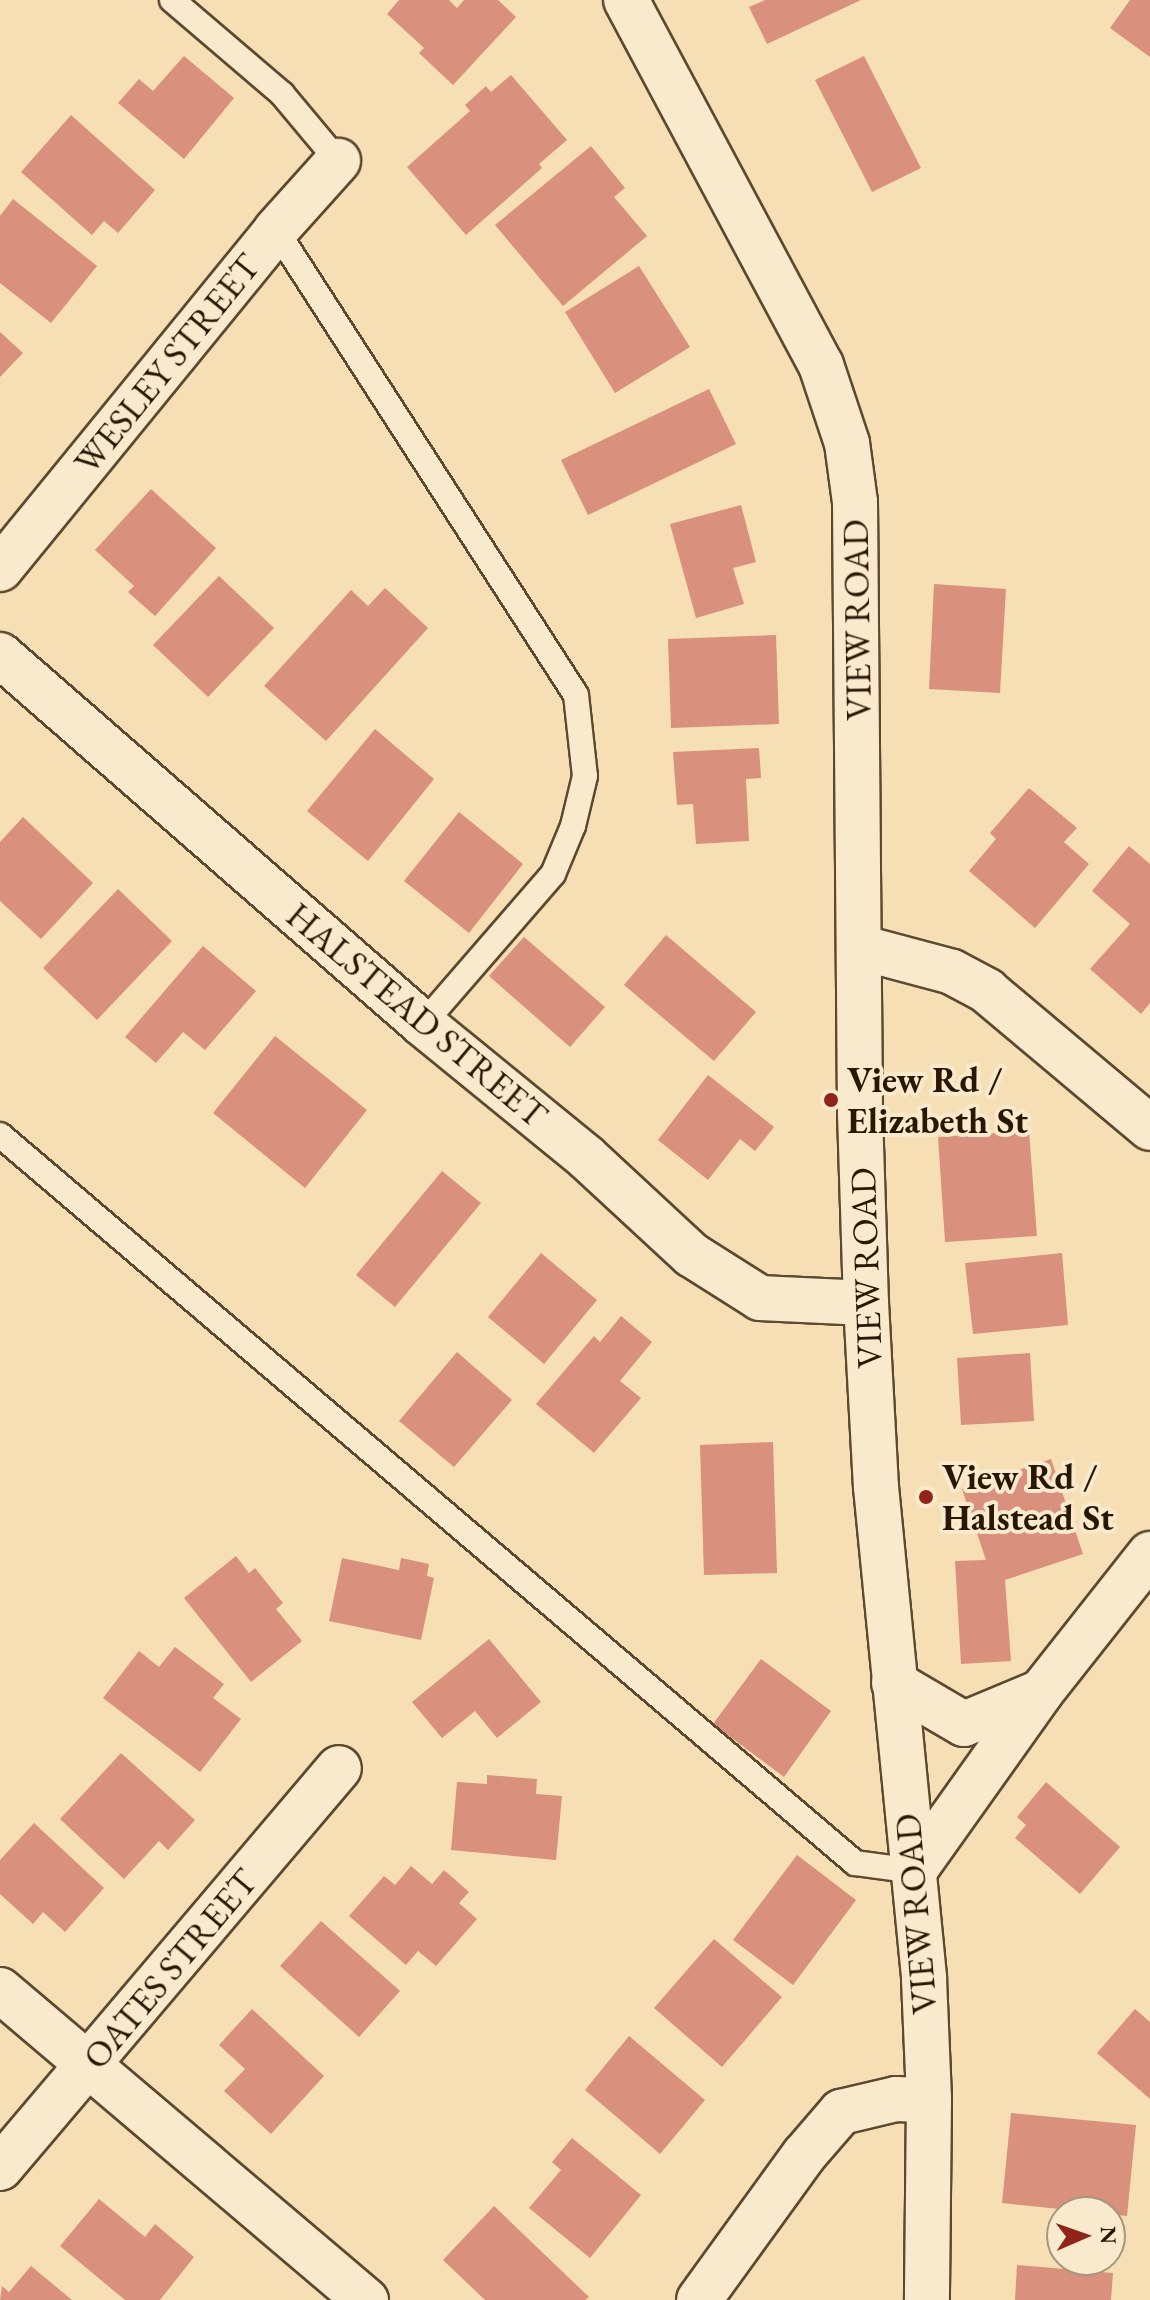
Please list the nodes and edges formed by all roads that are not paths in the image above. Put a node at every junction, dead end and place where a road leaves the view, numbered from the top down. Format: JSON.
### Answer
{"nodes":[{"id":1,"x":172,"y":0,"type":"edge"},
{"id":2,"x":626,"y":0,"type":"edge"},
{"id":3,"x":338,"y":161,"type":"joint"},
{"id":4,"x":276,"y":230,"type":"junction"},
{"id":5,"x":0,"y":569,"type":"edge"},
{"id":6,"x":0,"y":655,"type":"edge"},
{"id":7,"x":859,"y":947,"type":"junction"},
{"id":8,"x":423,"y":1024,"type":"junction"},
{"id":9,"x":1150,"y":1128,"type":"edge"},
{"id":10,"x":0,"y":1135,"type":"edge"},
{"id":11,"x":866,"y":1303,"type":"junction"},
{"id":12,"x":1150,"y":1554,"type":"edge"},
{"id":13,"x":894,"y":1683,"type":"junction"},
{"id":14,"x":1041,"y":1692,"type":"junction"},
{"id":15,"x":339,"y":1768,"type":"dead end"},
{"id":16,"x":914,"y":1871,"type":"junction"},
{"id":17,"x":0,"y":1990,"type":"edge"},
{"id":18,"x":89,"y":2065,"type":"junction"},
{"id":19,"x":929,"y":2100,"type":"junction"},
{"id":20,"x":0,"y":2168,"type":"edge"},
{"id":21,"x":366,"y":2300,"type":"edge"},
{"id":22,"x":699,"y":2300,"type":"edge"},
{"id":23,"x":927,"y":2300,"type":"edge"}],
"edges":[{"from":1,"to":3,"type":"lane"},
{"from":2,"to":7,"type":"street","name":"VIEW ROAD"},
{"from":3,"to":4,"type":"street","name":"WESLEY STREET"},
{"from":4,"to":5,"type":"street","name":"WESLEY STREET"},
{"from":4,"to":8,"type":"lane"},
{"from":6,"to":8,"type":"street","name":"HALSTEAD STREET"},
{"from":7,"to":9,"type":"street"},
{"from":7,"to":11,"type":"street","name":"VIEW ROAD"},
{"from":8,"to":11,"type":"street","name":"HALSTEAD STREET"},
{"from":10,"to":16,"type":"lane"},
{"from":11,"to":13,"type":"street","name":"VIEW ROAD"},
{"from":12,"to":14,"type":"street"},
{"from":13,"to":14,"type":"street"},
{"from":13,"to":16,"type":"street","name":"VIEW ROAD"},
{"from":14,"to":16,"type":"street"},
{"from":15,"to":18,"type":"street","name":"OATES STREET"},
{"from":16,"to":19,"type":"street","name":"VIEW ROAD"},
{"from":17,"to":18,"type":"street"},
{"from":18,"to":20,"type":"street","name":"OATES STREET"},
{"from":18,"to":21,"type":"street"},
{"from":19,"to":22,"type":"street"},
{"from":19,"to":23,"type":"street","name":"VIEW ROAD"}]}
